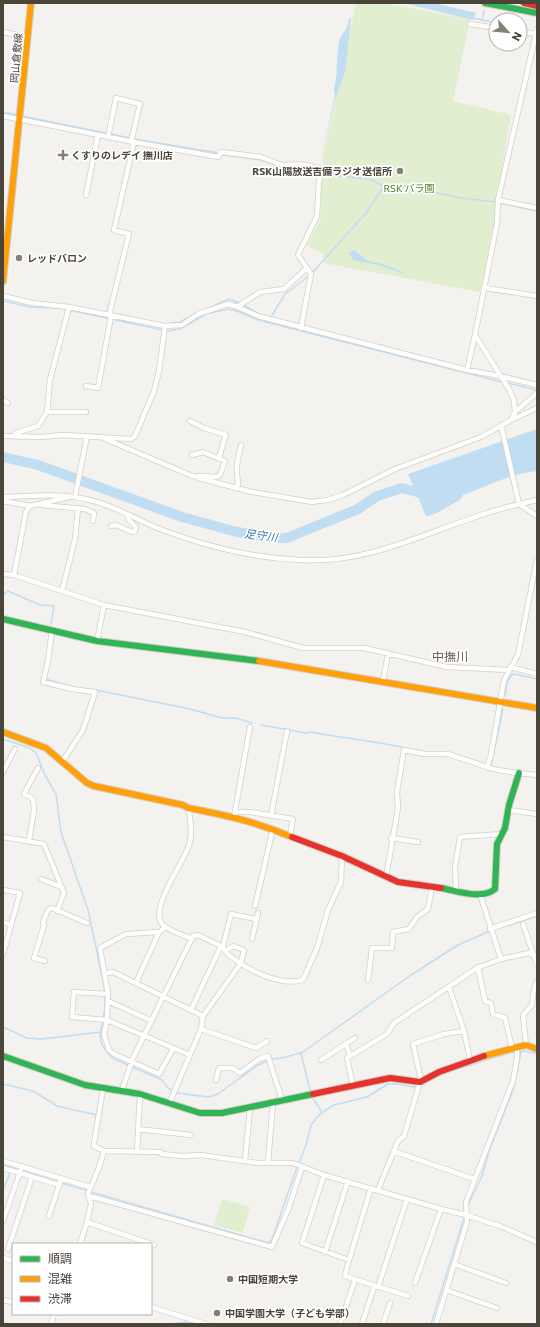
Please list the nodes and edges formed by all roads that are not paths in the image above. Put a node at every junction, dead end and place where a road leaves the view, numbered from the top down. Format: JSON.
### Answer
{"nodes":[{"id":1,"x":31,"y":3,"type":"edge"},
{"id":2,"x":485,"y":3,"type":"edge"},
{"id":3,"x":524,"y":3,"type":"edge"},
{"id":4,"x":537,"y":6,"type":"edge"},
{"id":5,"x":537,"y":13,"type":"edge"},
{"id":6,"x":470,"y":24,"type":"dead end"},
{"id":7,"x":488,"y":27,"type":"edge"},
{"id":8,"x":3,"y":32,"type":"edge"},
{"id":9,"x":536,"y":34,"type":"edge"},
{"id":10,"x":28,"y":37,"type":"junction"},
{"id":11,"x":3,"y":116,"type":"edge"},
{"id":12,"x":20,"y":118,"type":"junction"},
{"id":13,"x":98,"y":135,"type":"junction"},
{"id":14,"x":108,"y":135,"type":"junction"},
{"id":15,"x":132,"y":140,"type":"junction"},
{"id":16,"x":86,"y":195,"type":"dead end"},
{"id":17,"x":498,"y":202,"type":"junction"},
{"id":18,"x":537,"y":208,"type":"edge"},
{"id":19,"x":307,"y":268,"type":"junction"},
{"id":20,"x":3,"y":281,"type":"edge"},
{"id":21,"x":485,"y":288,"type":"junction"},
{"id":22,"x":3,"y":296,"type":"edge"},
{"id":23,"x":537,"y":296,"type":"edge"},
{"id":24,"x":240,"y":305,"type":"junction"},
{"id":25,"x":68,"y":309,"type":"junction"},
{"id":26,"x":110,"y":316,"type":"junction"},
{"id":27,"x":301,"y":328,"type":"junction"},
{"id":28,"x":164,"y":329,"type":"junction"},
{"id":29,"x":475,"y":335,"type":"junction"},
{"id":30,"x":467,"y":370,"type":"junction"},
{"id":31,"x":500,"y":377,"type":"junction"},
{"id":32,"x":537,"y":385,"type":"edge"},
{"id":33,"x":86,"y":386,"type":"dead end"},
{"id":34,"x":537,"y":393,"type":"edge"},
{"id":35,"x":3,"y":400,"type":"edge"},
{"id":36,"x":8,"y":403,"type":"dead end"},
{"id":37,"x":537,"y":408,"type":"edge"},
{"id":38,"x":47,"y":412,"type":"junction"},
{"id":39,"x":86,"y":412,"type":"dead end"},
{"id":40,"x":515,"y":412,"type":"junction"},
{"id":41,"x":511,"y":420,"type":"junction"},
{"id":42,"x":190,"y":421,"type":"dead end"},
{"id":43,"x":501,"y":427,"type":"junction"},
{"id":44,"x":3,"y":436,"type":"edge"},
{"id":45,"x":12,"y":436,"type":"junction"},
{"id":46,"x":87,"y":437,"type":"junction"},
{"id":47,"x":103,"y":438,"type":"junction"},
{"id":48,"x":241,"y":445,"type":"dead end"},
{"id":49,"x":192,"y":455,"type":"dead end"},
{"id":50,"x":219,"y":457,"type":"junction"},
{"id":51,"x":190,"y":475,"type":"junction"},
{"id":52,"x":237,"y":489,"type":"junction"},
{"id":53,"x":74,"y":496,"type":"junction"},
{"id":54,"x":3,"y":498,"type":"edge"},
{"id":55,"x":537,"y":500,"type":"edge"},
{"id":56,"x":3,"y":501,"type":"edge"},
{"id":57,"x":519,"y":503,"type":"junction"},
{"id":58,"x":38,"y":505,"type":"junction"},
{"id":59,"x":30,"y":506,"type":"junction"},
{"id":60,"x":78,"y":509,"type":"junction"},
{"id":61,"x":127,"y":514,"type":"junction"},
{"id":62,"x":537,"y":516,"type":"edge"},
{"id":63,"x":93,"y":521,"type":"dead end"},
{"id":64,"x":111,"y":526,"type":"dead end"},
{"id":65,"x":537,"y":559,"type":"edge"},
{"id":66,"x":3,"y":574,"type":"edge"},
{"id":67,"x":14,"y":575,"type":"junction"},
{"id":68,"x":534,"y":585,"type":"edge"},
{"id":69,"x":62,"y":591,"type":"junction"},
{"id":70,"x":104,"y":605,"type":"junction"},
{"id":71,"x":3,"y":619,"type":"edge"},
{"id":72,"x":52,"y":631,"type":"junction"},
{"id":73,"x":97,"y":640,"type":"junction"},
{"id":74,"x":388,"y":653,"type":"junction"},
{"id":75,"x":509,"y":668,"type":"junction"},
{"id":76,"x":537,"y":674,"type":"edge"},
{"id":77,"x":383,"y":682,"type":"junction"},
{"id":78,"x":501,"y":702,"type":"junction"},
{"id":79,"x":537,"y":708,"type":"edge"},
{"id":80,"x":250,"y":727,"type":"dead end"},
{"id":81,"x":287,"y":731,"type":"dead end"},
{"id":82,"x":3,"y":732,"type":"edge"},
{"id":83,"x":15,"y":749,"type":"dead end"},
{"id":84,"x":62,"y":762,"type":"junction"},
{"id":85,"x":487,"y":765,"type":"junction"},
{"id":86,"x":38,"y":768,"type":"dead end"},
{"id":87,"x":3,"y":772,"type":"edge"},
{"id":88,"x":519,"y":773,"type":"junction"},
{"id":89,"x":537,"y":775,"type":"edge"},
{"id":90,"x":188,"y":808,"type":"junction"},
{"id":91,"x":508,"y":810,"type":"junction"},
{"id":92,"x":235,"y":814,"type":"junction"},
{"id":93,"x":537,"y":814,"type":"edge"},
{"id":94,"x":271,"y":816,"type":"junction"},
{"id":95,"x":273,"y":829,"type":"junction"},
{"id":96,"x":502,"y":834,"type":"junction"},
{"id":97,"x":290,"y":835,"type":"junction"},
{"id":98,"x":3,"y":837,"type":"edge"},
{"id":99,"x":391,"y":838,"type":"junction"},
{"id":100,"x":29,"y":842,"type":"junction"},
{"id":101,"x":418,"y":842,"type":"dead end"},
{"id":102,"x":342,"y":856,"type":"junction"},
{"id":103,"x":386,"y":877,"type":"junction"},
{"id":104,"x":41,"y":879,"type":"dead end"},
{"id":105,"x":61,"y":887,"type":"junction"},
{"id":106,"x":432,"y":887,"type":"junction"},
{"id":107,"x":3,"y":890,"type":"edge"},
{"id":108,"x":456,"y":891,"type":"junction"},
{"id":109,"x":480,"y":894,"type":"junction"},
{"id":110,"x":255,"y":906,"type":"dead end"},
{"id":111,"x":57,"y":911,"type":"junction"},
{"id":112,"x":258,"y":913,"type":"dead end"},
{"id":113,"x":537,"y":913,"type":"edge"},
{"id":114,"x":256,"y":919,"type":"junction"},
{"id":115,"x":3,"y":922,"type":"edge"},
{"id":116,"x":87,"y":923,"type":"dead end"},
{"id":117,"x":523,"y":924,"type":"dead end"},
{"id":118,"x":11,"y":925,"type":"junction"},
{"id":119,"x":166,"y":927,"type":"junction"},
{"id":120,"x":491,"y":930,"type":"junction"},
{"id":121,"x":159,"y":932,"type":"junction"},
{"id":122,"x":192,"y":939,"type":"junction"},
{"id":123,"x":252,"y":939,"type":"dead end"},
{"id":124,"x":223,"y":947,"type":"junction"},
{"id":125,"x":3,"y":952,"type":"edge"},
{"id":126,"x":534,"y":956,"type":"junction"},
{"id":127,"x":500,"y":959,"type":"junction"},
{"id":128,"x":45,"y":961,"type":"dead end"},
{"id":129,"x":241,"y":963,"type":"junction"},
{"id":130,"x":537,"y":964,"type":"edge"},
{"id":131,"x":478,"y":967,"type":"junction"},
{"id":132,"x":106,"y":973,"type":"junction"},
{"id":133,"x":368,"y":980,"type":"dead end"},
{"id":134,"x":537,"y":982,"type":"edge"},
{"id":135,"x":136,"y":983,"type":"junction"},
{"id":136,"x":449,"y":987,"type":"junction"},
{"id":137,"x":106,"y":994,"type":"junction"},
{"id":138,"x":165,"y":997,"type":"junction"},
{"id":139,"x":108,"y":1001,"type":"junction"},
{"id":140,"x":191,"y":1010,"type":"junction"},
{"id":141,"x":203,"y":1016,"type":"junction"},
{"id":142,"x":105,"y":1020,"type":"junction"},
{"id":143,"x":152,"y":1021,"type":"junction"},
{"id":144,"x":201,"y":1030,"type":"junction"},
{"id":145,"x":464,"y":1031,"type":"junction"},
{"id":146,"x":144,"y":1036,"type":"junction"},
{"id":147,"x":355,"y":1038,"type":"dead end"},
{"id":148,"x":267,"y":1041,"type":"dead end"},
{"id":149,"x":346,"y":1044,"type":"junction"},
{"id":150,"x":526,"y":1045,"type":"junction"},
{"id":151,"x":514,"y":1048,"type":"junction"},
{"id":152,"x":173,"y":1049,"type":"junction"},
{"id":153,"x":537,"y":1049,"type":"edge"},
{"id":154,"x":190,"y":1055,"type":"junction"},
{"id":155,"x":3,"y":1056,"type":"edge"},
{"id":156,"x":350,"y":1056,"type":"junction"},
{"id":157,"x":321,"y":1060,"type":"dead end"},
{"id":158,"x":470,"y":1060,"type":"junction"},
{"id":159,"x":132,"y":1065,"type":"junction"},
{"id":160,"x":216,"y":1080,"type":"dead end"},
{"id":161,"x":420,"y":1081,"type":"junction"},
{"id":162,"x":353,"y":1086,"type":"junction"},
{"id":163,"x":103,"y":1089,"type":"junction"},
{"id":164,"x":122,"y":1090,"type":"junction"},
{"id":165,"x":140,"y":1094,"type":"junction"},
{"id":166,"x":282,"y":1100,"type":"junction"},
{"id":167,"x":273,"y":1102,"type":"junction"},
{"id":168,"x":169,"y":1104,"type":"junction"},
{"id":169,"x":250,"y":1108,"type":"junction"},
{"id":170,"x":138,"y":1129,"type":"junction"},
{"id":171,"x":191,"y":1135,"type":"dead end"},
{"id":172,"x":104,"y":1151,"type":"junction"},
{"id":173,"x":393,"y":1151,"type":"junction"},
{"id":174,"x":136,"y":1152,"type":"junction"},
{"id":175,"x":3,"y":1161,"type":"edge"},
{"id":176,"x":245,"y":1161,"type":"junction"},
{"id":177,"x":268,"y":1163,"type":"junction"},
{"id":178,"x":302,"y":1167,"type":"junction"},
{"id":179,"x":3,"y":1168,"type":"edge"},
{"id":180,"x":20,"y":1170,"type":"junction"},
{"id":181,"x":324,"y":1175,"type":"junction"},
{"id":182,"x":32,"y":1177,"type":"junction"},
{"id":183,"x":474,"y":1180,"type":"junction"},
{"id":184,"x":348,"y":1181,"type":"junction"},
{"id":185,"x":60,"y":1182,"type":"junction"},
{"id":186,"x":371,"y":1188,"type":"junction"},
{"id":187,"x":378,"y":1190,"type":"junction"},
{"id":188,"x":89,"y":1192,"type":"junction"},
{"id":189,"x":407,"y":1199,"type":"junction"},
{"id":190,"x":441,"y":1209,"type":"junction"},
{"id":191,"x":466,"y":1215,"type":"junction"},
{"id":192,"x":49,"y":1216,"type":"dead end"},
{"id":193,"x":3,"y":1221,"type":"edge"},
{"id":194,"x":87,"y":1222,"type":"junction"},
{"id":195,"x":537,"y":1242,"type":"edge"},
{"id":196,"x":80,"y":1243,"type":"edge"},
{"id":197,"x":148,"y":1243,"type":"edge"},
{"id":198,"x":8,"y":1249,"type":"dead end"},
{"id":199,"x":325,"y":1252,"type":"junction"},
{"id":200,"x":349,"y":1260,"type":"junction"},
{"id":201,"x":454,"y":1264,"type":"junction"},
{"id":202,"x":355,"y":1280,"type":"junction"},
{"id":203,"x":415,"y":1283,"type":"dead end"},
{"id":204,"x":506,"y":1283,"type":"dead end"},
{"id":205,"x":376,"y":1287,"type":"junction"},
{"id":206,"x":446,"y":1290,"type":"junction"},
{"id":207,"x":408,"y":1296,"type":"dead end"},
{"id":208,"x":390,"y":1303,"type":"dead end"},
{"id":209,"x":152,"y":1307,"type":"edge"},
{"id":210,"x":497,"y":1308,"type":"dead end"},
{"id":211,"x":206,"y":1324,"type":"edge"},
{"id":212,"x":340,"y":1324,"type":"edge"},
{"id":213,"x":362,"y":1324,"type":"edge"},
{"id":214,"x":383,"y":1324,"type":"edge"},
{"id":215,"x":436,"y":1324,"type":"edge"}],
"edges":[{"from":1,"to":10,"type":"street","name":"岡山倉敷線"},
{"from":2,"to":5,"type":"street"},
{"from":3,"to":4,"type":"street"},
{"from":6,"to":7,"type":"street"},
{"from":8,"to":10,"type":"street"},
{"from":9,"to":17,"type":"street"},
{"from":10,"to":12,"type":"street","name":"岡山倉敷線"},
{"from":11,"to":12,"type":"street"},
{"from":12,"to":13,"type":"street"},
{"from":12,"to":20,"type":"street","name":"岡山倉敷線"},
{"from":13,"to":14,"type":"street"},
{"from":13,"to":16,"type":"street"},
{"from":14,"to":15,"type":"street"},
{"from":14,"to":15,"type":"street"},
{"from":15,"to":19,"type":"street"},
{"from":15,"to":26,"type":"street"},
{"from":17,"to":18,"type":"street"},
{"from":17,"to":21,"type":"street"},
{"from":19,"to":24,"type":"street"},
{"from":19,"to":27,"type":"street"},
{"from":21,"to":23,"type":"street"},
{"from":21,"to":29,"type":"street"},
{"from":22,"to":25,"type":"street"},
{"from":24,"to":27,"type":"street"},
{"from":24,"to":28,"type":"street"},
{"from":25,"to":26,"type":"street"},
{"from":25,"to":38,"type":"street"},
{"from":26,"to":28,"type":"street"},
{"from":26,"to":33,"type":"street"},
{"from":27,"to":30,"type":"street"},
{"from":28,"to":47,"type":"street"},
{"from":29,"to":30,"type":"street"},
{"from":29,"to":31,"type":"street"},
{"from":30,"to":31,"type":"street"},
{"from":31,"to":32,"type":"street"},
{"from":31,"to":40,"type":"street"},
{"from":34,"to":40,"type":"street"},
{"from":35,"to":36,"type":"street"},
{"from":37,"to":41,"type":"street"},
{"from":38,"to":39,"type":"street"},
{"from":38,"to":45,"type":"street"},
{"from":40,"to":41,"type":"street"},
{"from":41,"to":43,"type":"street"},
{"from":42,"to":50,"type":"street"},
{"from":43,"to":52,"type":"street"},
{"from":43,"to":57,"type":"street"},
{"from":44,"to":45,"type":"street"},
{"from":45,"to":46,"type":"street"},
{"from":46,"to":47,"type":"street"},
{"from":46,"to":53,"type":"street"},
{"from":47,"to":51,"type":"street"},
{"from":48,"to":52,"type":"street"},
{"from":49,"to":50,"type":"street"},
{"from":50,"to":51,"type":"street"},
{"from":51,"to":52,"type":"street"},
{"from":53,"to":54,"type":"street"},
{"from":53,"to":58,"type":"street"},
{"from":53,"to":61,"type":"street"},
{"from":55,"to":57,"type":"street"},
{"from":56,"to":59,"type":"street"},
{"from":57,"to":61,"type":"street"},
{"from":57,"to":62,"type":"street"},
{"from":58,"to":59,"type":"street"},
{"from":58,"to":60,"type":"street"},
{"from":59,"to":67,"type":"street"},
{"from":60,"to":63,"type":"street"},
{"from":60,"to":69,"type":"street"},
{"from":61,"to":64,"type":"street"},
{"from":65,"to":68,"type":"street"},
{"from":66,"to":67,"type":"street"},
{"from":67,"to":69,"type":"street"},
{"from":68,"to":75,"type":"street"},
{"from":69,"to":70,"type":"street"},
{"from":70,"to":73,"type":"street"},
{"from":70,"to":74,"type":"street"},
{"from":71,"to":72,"type":"street"},
{"from":72,"to":73,"type":"street"},
{"from":72,"to":84,"type":"street"},
{"from":73,"to":77,"type":"street"},
{"from":74,"to":75,"type":"street"},
{"from":74,"to":77,"type":"street"},
{"from":75,"to":76,"type":"street"},
{"from":75,"to":78,"type":"street"},
{"from":77,"to":78,"type":"street"},
{"from":78,"to":79,"type":"street"},
{"from":78,"to":85,"type":"street"},
{"from":80,"to":92,"type":"street"},
{"from":81,"to":94,"type":"street"},
{"from":82,"to":84,"type":"street"},
{"from":83,"to":87,"type":"street"},
{"from":84,"to":90,"type":"street"},
{"from":85,"to":88,"type":"street"},
{"from":85,"to":99,"type":"street"},
{"from":86,"to":100,"type":"street"},
{"from":88,"to":89,"type":"street"},
{"from":88,"to":91,"type":"street"},
{"from":90,"to":92,"type":"street"},
{"from":90,"to":119,"type":"street"},
{"from":91,"to":93,"type":"street"},
{"from":91,"to":96,"type":"street"},
{"from":92,"to":94,"type":"street"},
{"from":92,"to":95,"type":"street"},
{"from":94,"to":97,"type":"street"},
{"from":95,"to":97,"type":"street"},
{"from":95,"to":110,"type":"street"},
{"from":96,"to":108,"type":"street"},
{"from":96,"to":109,"type":"street"},
{"from":97,"to":102,"type":"street"},
{"from":98,"to":100,"type":"street"},
{"from":99,"to":101,"type":"street"},
{"from":99,"to":103,"type":"street"},
{"from":100,"to":105,"type":"street"},
{"from":102,"to":103,"type":"street"},
{"from":102,"to":129,"type":"street"},
{"from":103,"to":106,"type":"street"},
{"from":104,"to":105,"type":"street"},
{"from":105,"to":111,"type":"street"},
{"from":106,"to":108,"type":"street"},
{"from":106,"to":133,"type":"street"},
{"from":107,"to":118,"type":"street"},
{"from":108,"to":109,"type":"street"},
{"from":109,"to":120,"type":"street"},
{"from":111,"to":116,"type":"street"},
{"from":111,"to":128,"type":"street"},
{"from":112,"to":114,"type":"street"},
{"from":113,"to":120,"type":"street"},
{"from":114,"to":123,"type":"street"},
{"from":114,"to":124,"type":"street"},
{"from":115,"to":118,"type":"street"},
{"from":117,"to":126,"type":"street"},
{"from":118,"to":125,"type":"street"},
{"from":119,"to":121,"type":"street"},
{"from":119,"to":122,"type":"street"},
{"from":120,"to":127,"type":"street"},
{"from":121,"to":132,"type":"street"},
{"from":121,"to":135,"type":"street"},
{"from":122,"to":124,"type":"street"},
{"from":122,"to":138,"type":"street"},
{"from":124,"to":129,"type":"street"},
{"from":124,"to":129,"type":"street"},
{"from":124,"to":140,"type":"street"},
{"from":126,"to":127,"type":"street"},
{"from":126,"to":130,"type":"street"},
{"from":127,"to":131,"type":"street"},
{"from":129,"to":141,"type":"street"},
{"from":131,"to":136,"type":"street"},
{"from":131,"to":151,"type":"street"},
{"from":132,"to":135,"type":"street"},
{"from":132,"to":137,"type":"street"},
{"from":134,"to":150,"type":"street"},
{"from":135,"to":138,"type":"street"},
{"from":136,"to":145,"type":"street"},
{"from":136,"to":156,"type":"street"},
{"from":137,"to":139,"type":"street"},
{"from":137,"to":142,"type":"street"},
{"from":138,"to":140,"type":"street"},
{"from":138,"to":143,"type":"street"},
{"from":139,"to":142,"type":"street"},
{"from":139,"to":143,"type":"street"},
{"from":140,"to":141,"type":"street"},
{"from":141,"to":144,"type":"street"},
{"from":142,"to":146,"type":"street"},
{"from":142,"to":159,"type":"street"},
{"from":143,"to":146,"type":"street"},
{"from":144,"to":148,"type":"street"},
{"from":144,"to":154,"type":"street"},
{"from":145,"to":158,"type":"street"},
{"from":145,"to":161,"type":"street"},
{"from":146,"to":152,"type":"street"},
{"from":146,"to":159,"type":"street"},
{"from":147,"to":149,"type":"street"},
{"from":149,"to":156,"type":"street"},
{"from":149,"to":157,"type":"street"},
{"from":150,"to":151,"type":"street"},
{"from":150,"to":153,"type":"street"},
{"from":151,"to":158,"type":"street"},
{"from":151,"to":183,"type":"street"},
{"from":152,"to":154,"type":"street"},
{"from":152,"to":159,"type":"street"},
{"from":154,"to":168,"type":"street"},
{"from":155,"to":163,"type":"street"},
{"from":156,"to":162,"type":"street"},
{"from":158,"to":161,"type":"street"},
{"from":159,"to":164,"type":"street"},
{"from":160,"to":166,"type":"street"},
{"from":161,"to":162,"type":"street"},
{"from":161,"to":173,"type":"street"},
{"from":162,"to":166,"type":"street"},
{"from":163,"to":164,"type":"street"},
{"from":163,"to":172,"type":"street"},
{"from":164,"to":165,"type":"street"},
{"from":165,"to":168,"type":"street"},
{"from":165,"to":170,"type":"street"},
{"from":166,"to":167,"type":"street"},
{"from":167,"to":169,"type":"street"},
{"from":167,"to":177,"type":"street"},
{"from":168,"to":169,"type":"street"},
{"from":169,"to":176,"type":"street"},
{"from":170,"to":171,"type":"street"},
{"from":170,"to":174,"type":"street"},
{"from":172,"to":174,"type":"street"},
{"from":172,"to":188,"type":"street"},
{"from":173,"to":183,"type":"street"},
{"from":173,"to":187,"type":"street"},
{"from":174,"to":176,"type":"street"},
{"from":175,"to":180,"type":"street"},
{"from":176,"to":177,"type":"street"},
{"from":177,"to":178,"type":"street"},
{"from":178,"to":181,"type":"street"},
{"from":178,"to":188,"type":"street"},
{"from":179,"to":180,"type":"street"},
{"from":180,"to":182,"type":"street"},
{"from":180,"to":185,"type":"street"},
{"from":180,"to":193,"type":"street"},
{"from":181,"to":184,"type":"street"},
{"from":181,"to":199,"type":"street"},
{"from":182,"to":185,"type":"street"},
{"from":182,"to":198,"type":"street"},
{"from":183,"to":191,"type":"street"},
{"from":184,"to":186,"type":"street"},
{"from":184,"to":199,"type":"street"},
{"from":185,"to":188,"type":"street"},
{"from":185,"to":192,"type":"street"},
{"from":186,"to":187,"type":"street"},
{"from":186,"to":200,"type":"street"},
{"from":187,"to":189,"type":"street"},
{"from":188,"to":194,"type":"street"},
{"from":189,"to":190,"type":"street"},
{"from":189,"to":205,"type":"street"},
{"from":190,"to":191,"type":"street"},
{"from":190,"to":203,"type":"street"},
{"from":191,"to":195,"type":"street"},
{"from":191,"to":201,"type":"street"},
{"from":194,"to":196,"type":"street"},
{"from":194,"to":197,"type":"street"},
{"from":199,"to":200,"type":"street"},
{"from":200,"to":202,"type":"street"},
{"from":201,"to":204,"type":"street"},
{"from":201,"to":206,"type":"street"},
{"from":202,"to":205,"type":"street"},
{"from":202,"to":212,"type":"street"},
{"from":205,"to":207,"type":"street"},
{"from":205,"to":213,"type":"street"},
{"from":206,"to":210,"type":"street"},
{"from":206,"to":215,"type":"street"},
{"from":208,"to":214,"type":"street"},
{"from":209,"to":211,"type":"street"}]}
